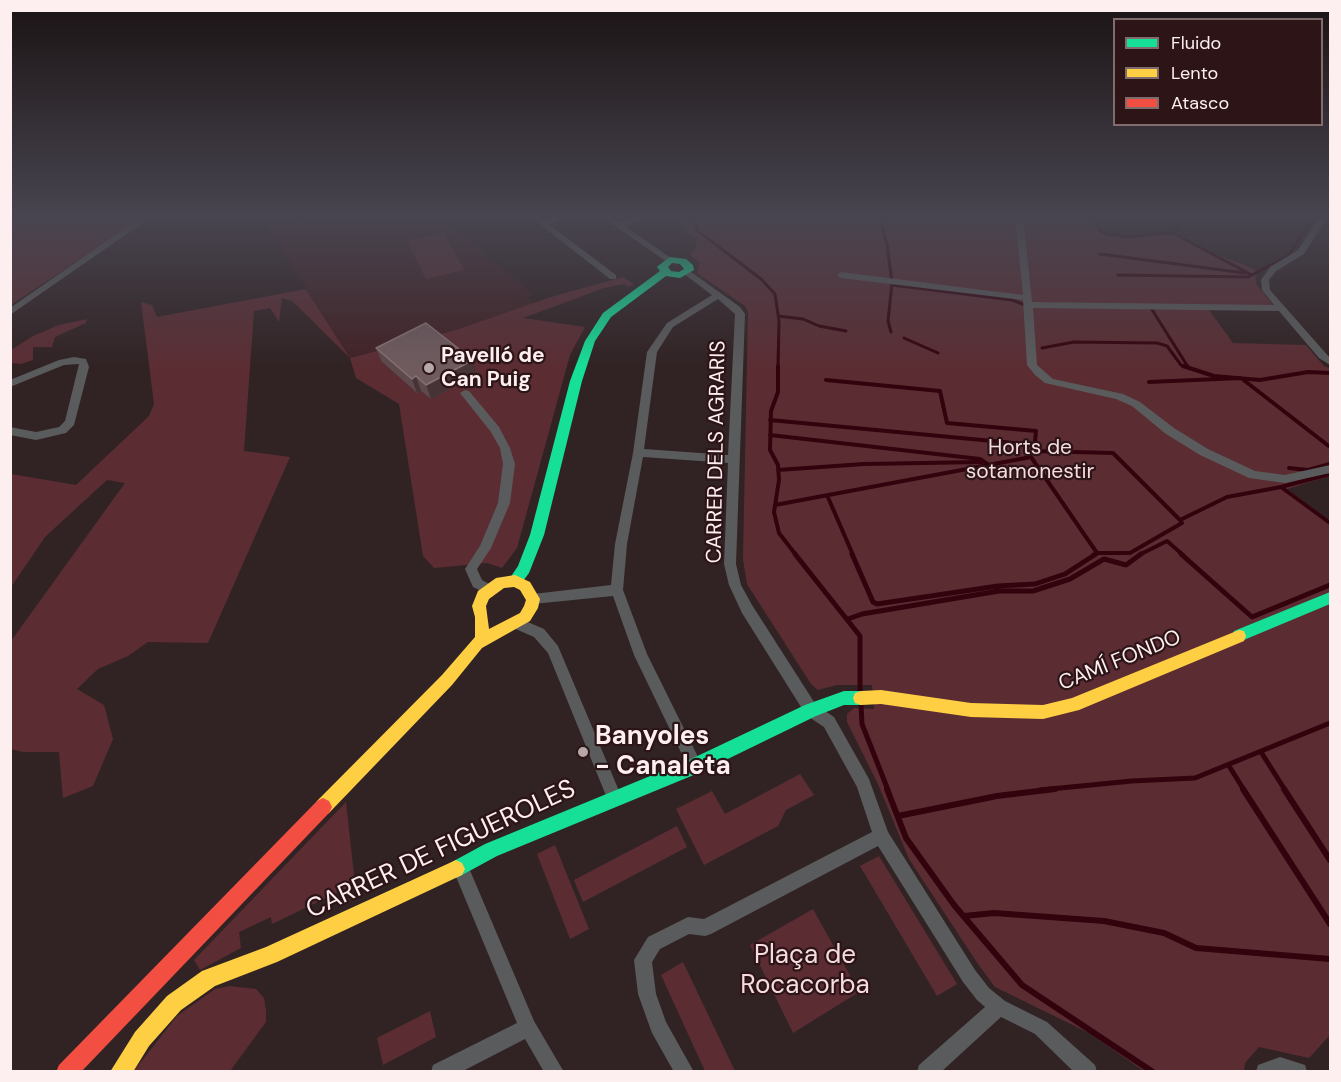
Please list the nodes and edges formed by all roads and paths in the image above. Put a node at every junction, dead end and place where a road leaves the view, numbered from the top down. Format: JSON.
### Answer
{"nodes":[{"id":1,"x":77,"y":265,"type":"edge"},
{"id":2,"x":598,"y":265,"type":"edge"},
{"id":3,"x":688,"y":265,"type":"edge"},
{"id":4,"x":1024,"y":265,"type":"edge"},
{"id":5,"x":1281,"y":265,"type":"edge"},
{"id":6,"x":667,"y":266,"type":"edge"},
{"id":7,"x":687,"y":272,"type":"joint"},
{"id":8,"x":841,"y":274,"type":"dead end"},
{"id":9,"x":613,"y":277,"type":"dead end"},
{"id":10,"x":718,"y":295,"type":"junction"},
{"id":11,"x":1028,"y":302,"type":"junction"},
{"id":12,"x":1282,"y":308,"type":"junction"},
{"id":13,"x":10,"y":312,"type":"edge"},
{"id":14,"x":1329,"y":361,"type":"edge"},
{"id":15,"x":10,"y":384,"type":"edge"},
{"id":16,"x":465,"y":393,"type":"dead end"},
{"id":17,"x":10,"y":430,"type":"edge"},
{"id":18,"x":638,"y":453,"type":"junction"},
{"id":19,"x":733,"y":459,"type":"junction"},
{"id":20,"x":1330,"y":469,"type":"edge"},
{"id":21,"x":515,"y":581,"type":"junction"},
{"id":22,"x":487,"y":589,"type":"junction"},
{"id":23,"x":617,"y":590,"type":"junction"},
{"id":24,"x":533,"y":598,"type":"junction"},
{"id":25,"x":1330,"y":598,"type":"edge"},
{"id":26,"x":483,"y":617,"type":"junction"},
{"id":27,"x":512,"y":624,"type":"junction"},
{"id":28,"x":482,"y":639,"type":"junction"},
{"id":29,"x":811,"y":710,"type":"junction"},
{"id":30,"x":694,"y":766,"type":"junction"},
{"id":31,"x":614,"y":798,"type":"junction"},
{"id":32,"x":881,"y":836,"type":"junction"},
{"id":33,"x":460,"y":867,"type":"junction"},
{"id":34,"x":999,"y":1007,"type":"junction"},
{"id":35,"x":528,"y":1027,"type":"junction"},
{"id":36,"x":66,"y":1071,"type":"edge"},
{"id":37,"x":120,"y":1071,"type":"edge"},
{"id":38,"x":440,"y":1071,"type":"edge"},
{"id":39,"x":555,"y":1071,"type":"edge"},
{"id":40,"x":685,"y":1071,"type":"edge"},
{"id":41,"x":926,"y":1071,"type":"edge"},
{"id":42,"x":1088,"y":1071,"type":"edge"},
{"id":43,"x":1265,"y":1071,"type":"edge"},
{"id":44,"x":1298,"y":1071,"type":"edge"}],
"edges":[{"from":1,"to":13,"type":"street"},
{"from":2,"to":9,"type":"street"},
{"from":3,"to":7,"type":"street"},
{"from":4,"to":11,"type":"street"},
{"from":5,"to":12,"type":"street"},
{"from":6,"to":21,"type":"street"},
{"from":7,"to":10,"type":"street","name":"CARRER DELS AGRARIS"},
{"from":8,"to":11,"type":"street"},
{"from":10,"to":18,"type":"street"},
{"from":10,"to":19,"type":"street","name":"CARRER DELS AGRARIS"},
{"from":11,"to":12,"type":"street"},
{"from":11,"to":20,"type":"street"},
{"from":12,"to":14,"type":"street"},
{"from":15,"to":17,"type":"street"},
{"from":16,"to":22,"type":"street"},
{"from":18,"to":19,"type":"street"},
{"from":18,"to":23,"type":"street"},
{"from":19,"to":29,"type":"street","name":"CARRER DELS AGRARIS"},
{"from":21,"to":22,"type":"street"},
{"from":21,"to":24,"type":"street"},
{"from":22,"to":26,"type":"street"},
{"from":23,"to":24,"type":"street"},
{"from":23,"to":30,"type":"street"},
{"from":24,"to":27,"type":"street"},
{"from":25,"to":29,"type":"street","name":"CAMÍ FONDO"},
{"from":26,"to":27,"type":"street"},
{"from":26,"to":28,"type":"street"},
{"from":27,"to":28,"type":"street"},
{"from":27,"to":31,"type":"street"},
{"from":28,"to":36,"type":"street"},
{"from":29,"to":30,"type":"street","name":"CARRER DE FIGUEROLES"},
{"from":29,"to":32,"type":"street","name":"CARRER DELS AGRARIS"},
{"from":30,"to":31,"type":"street","name":"CARRER DE FIGUEROLES"},
{"from":31,"to":33,"type":"street","name":"CARRER DE FIGUEROLES"},
{"from":32,"to":34,"type":"street","name":"CARRER DELS AGRARIS"},
{"from":32,"to":40,"type":"street"},
{"from":33,"to":35,"type":"street"},
{"from":33,"to":37,"type":"street","name":"CARRER DE FIGUEROLES"},
{"from":34,"to":41,"type":"street"},
{"from":34,"to":42,"type":"street","name":"CARRER DELS AGRARIS"},
{"from":35,"to":38,"type":"street"},
{"from":35,"to":39,"type":"street"},
{"from":43,"to":44,"type":"street"}]}
